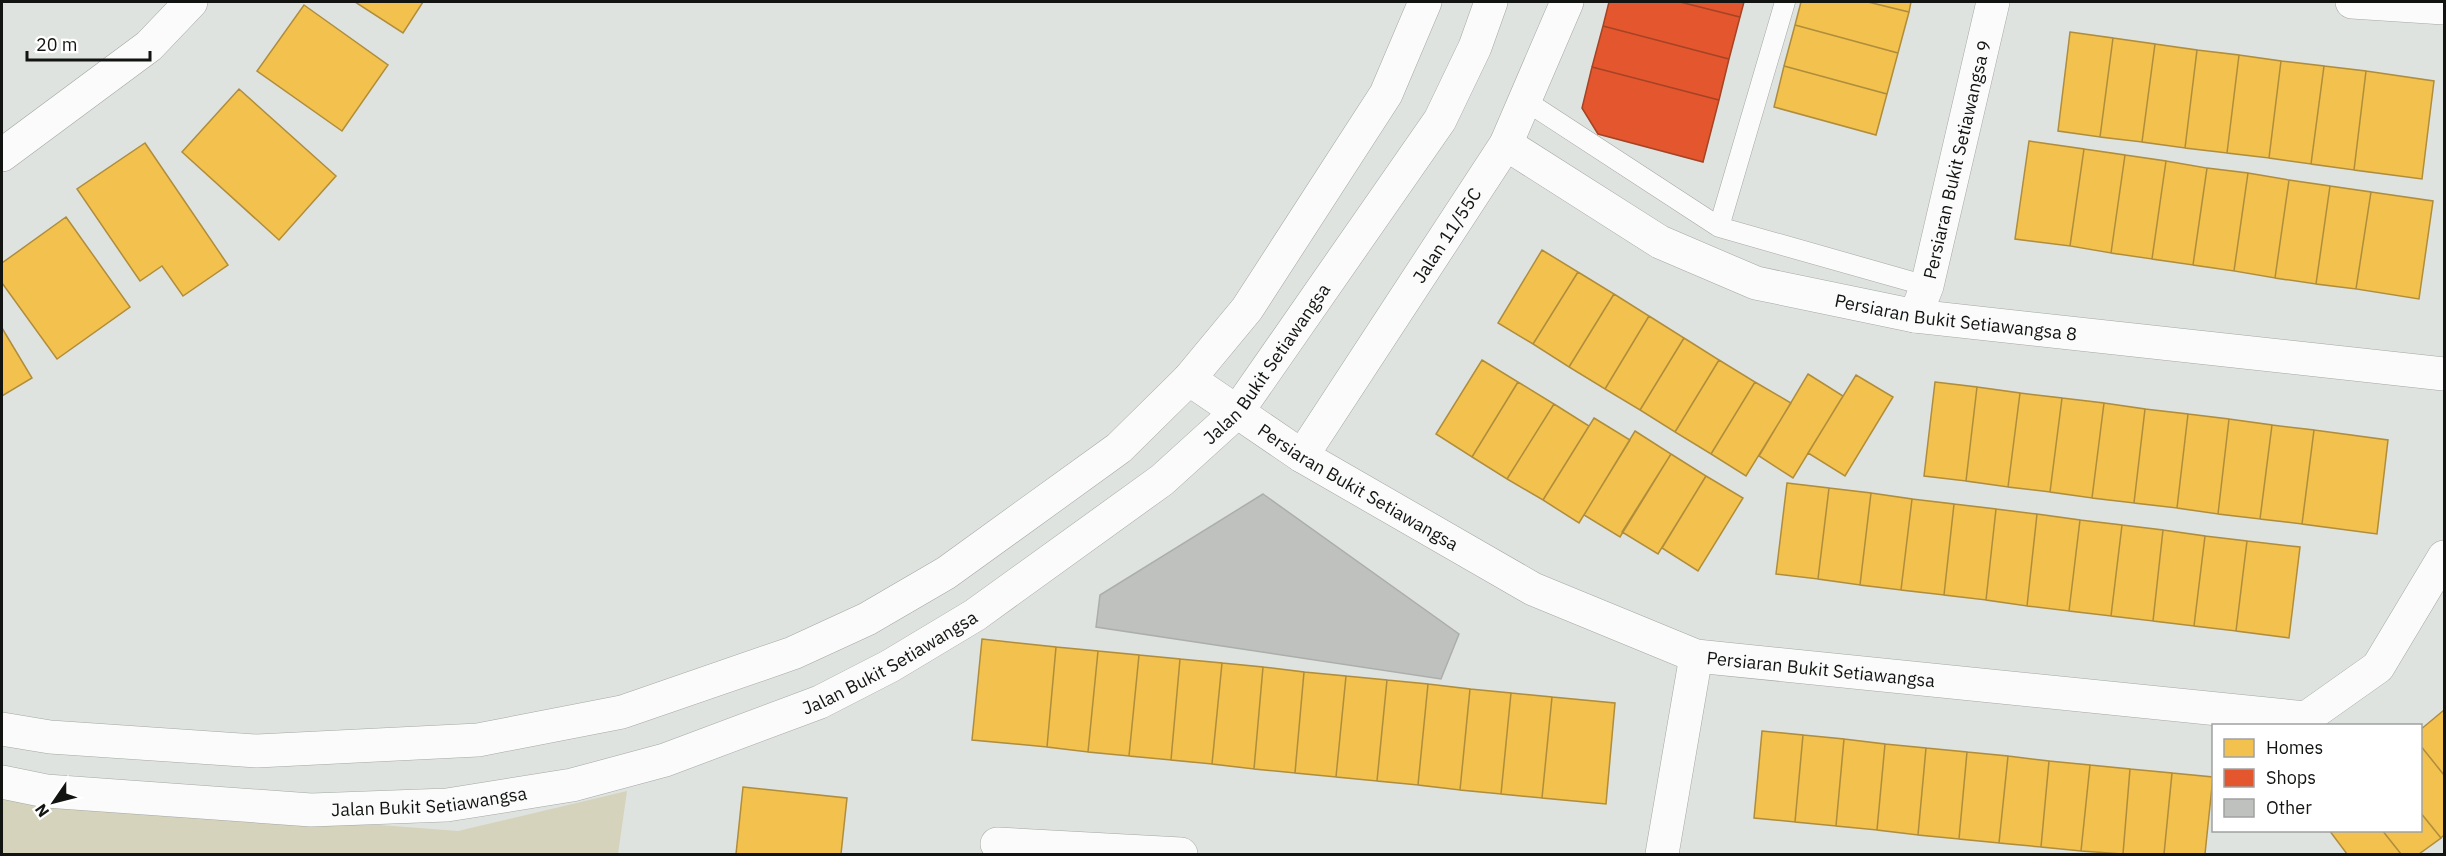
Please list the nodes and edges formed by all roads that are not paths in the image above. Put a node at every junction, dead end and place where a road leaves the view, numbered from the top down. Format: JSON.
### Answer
{"nodes":[{"id":1,"x":191,"y":2,"type":"edge"},
{"id":2,"x":1425,"y":2,"type":"edge"},
{"id":3,"x":1491,"y":2,"type":"edge"},
{"id":4,"x":1567,"y":2,"type":"edge"},
{"id":5,"x":1785,"y":2,"type":"edge"},
{"id":6,"x":1994,"y":2,"type":"edge"},
{"id":7,"x":2352,"y":2,"type":"edge"},
{"id":8,"x":2445,"y":8,"type":"edge"},
{"id":9,"x":1526,"y":101,"type":"junction"},
{"id":10,"x":1506,"y":144,"type":"junction"},
{"id":11,"x":2,"y":155,"type":"edge"},
{"id":12,"x":1719,"y":227,"type":"junction"},
{"id":13,"x":1921,"y":301,"type":"junction"},
{"id":14,"x":2445,"y":374,"type":"edge"},
{"id":15,"x":1189,"y":379,"type":"junction"},
{"id":16,"x":1237,"y":412,"type":"junction"},
{"id":17,"x":1302,"y":456,"type":"junction"},
{"id":18,"x":2445,"y":557,"type":"edge"},
{"id":19,"x":1696,"y":656,"type":"junction"},
{"id":20,"x":2,"y":729,"type":"edge"},
{"id":21,"x":2,"y":782,"type":"edge"},
{"id":22,"x":997,"y":844,"type":"dead end"},
{"id":23,"x":1181,"y":855,"type":"edge"},
{"id":24,"x":1662,"y":855,"type":"edge"}],
"edges":[{"from":1,"to":11,"type":"street"},
{"from":2,"to":15,"type":"street"},
{"from":3,"to":16,"type":"street","name":"Jalan Bukit Setiawangsa"},
{"from":4,"to":9,"type":"street","name":"Jalan 11/55C"},
{"from":5,"to":12,"type":"lane"},
{"from":6,"to":13,"type":"street","name":"Persiaran Bukit Setiawangsa 9"},
{"from":7,"to":8,"type":"street"},
{"from":9,"to":10,"type":"street","name":"Jalan 11/55C"},
{"from":9,"to":12,"type":"lane"},
{"from":10,"to":13,"type":"street","name":"Persiaran Bukit Setiawangsa 8"},
{"from":10,"to":17,"type":"street","name":"Jalan 11/55C"},
{"from":12,"to":13,"type":"lane"},
{"from":13,"to":14,"type":"street","name":"Persiaran Bukit Setiawangsa 8"},
{"from":15,"to":16,"type":"street","name":"Persiaran Bukit Setiawangsa"},
{"from":15,"to":20,"type":"street"},
{"from":16,"to":17,"type":"street","name":"Persiaran Bukit Setiawangsa"},
{"from":16,"to":21,"type":"street","name":"Jalan Bukit Setiawangsa"},
{"from":17,"to":19,"type":"street","name":"Persiaran Bukit Setiawangsa"},
{"from":18,"to":19,"type":"street","name":"Persiaran Bukit Setiawangsa"},
{"from":19,"to":24,"type":"street"},
{"from":22,"to":23,"type":"street"}]}
